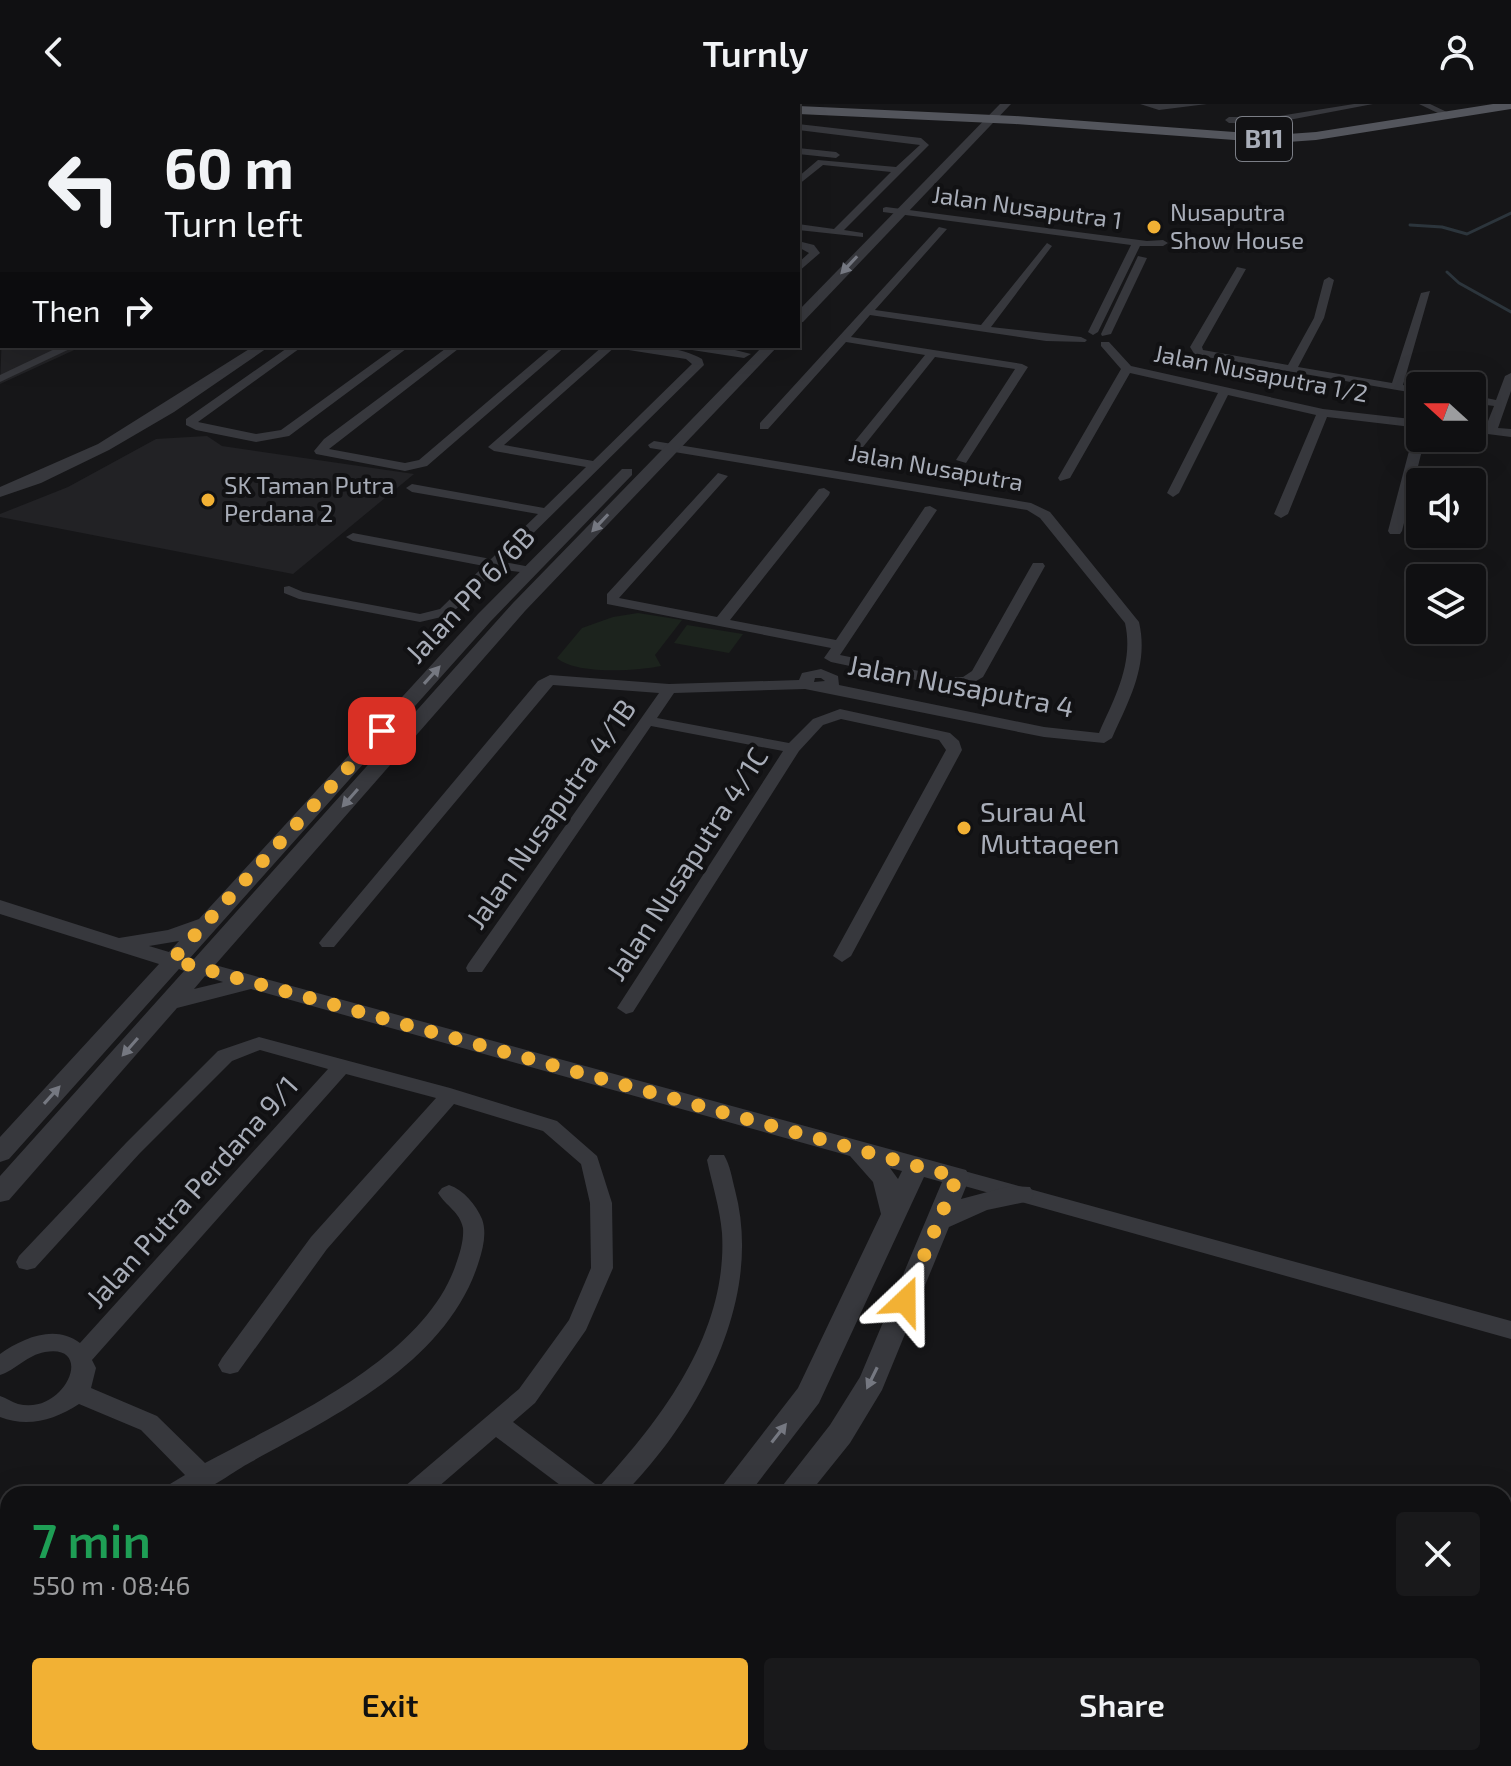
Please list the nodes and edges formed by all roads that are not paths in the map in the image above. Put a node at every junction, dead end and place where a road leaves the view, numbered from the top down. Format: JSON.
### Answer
{"nodes":[{"id":1,"x":1144,"y":104,"type":"edge"},
{"id":2,"x":1203,"y":104,"type":"edge"},
{"id":3,"x":1300,"y":104,"type":"edge"},
{"id":4,"x":1369,"y":104,"type":"edge"},
{"id":5,"x":1423,"y":104,"type":"edge"},
{"id":6,"x":1511,"y":105,"type":"edge"},
{"id":7,"x":800,"y":110,"type":"edge"},
{"id":8,"x":1319,"y":112,"type":"junction"},
{"id":9,"x":1511,"y":112,"type":"edge"},
{"id":10,"x":1447,"y":114,"type":"junction"},
{"id":11,"x":1493,"y":115,"type":"junction"},
{"id":12,"x":983,"y":118,"type":"edge"},
{"id":13,"x":1229,"y":120,"type":"dead end"},
{"id":14,"x":1019,"y":123,"type":"junction"},
{"id":15,"x":1432,"y":124,"type":"junction"},
{"id":16,"x":800,"y":126,"type":"edge"},
{"id":17,"x":800,"y":151,"type":"edge"},
{"id":18,"x":902,"y":167,"type":"junction"},
{"id":19,"x":800,"y":180,"type":"edge"},
{"id":20,"x":893,"y":210,"type":"junction"},
{"id":21,"x":800,"y":227,"type":"edge"},
{"id":22,"x":942,"y":229,"type":"dead end"},
{"id":23,"x":836,"y":232,"type":"junction"},
{"id":24,"x":860,"y":235,"type":"junction"},
{"id":25,"x":1142,"y":243,"type":"junction"},
{"id":26,"x":1163,"y":243,"type":"dead end"},
{"id":27,"x":800,"y":244,"type":"edge"},
{"id":28,"x":1047,"y":246,"type":"dead end"},
{"id":29,"x":848,"y":247,"type":"dead end"},
{"id":30,"x":800,"y":267,"type":"edge"},
{"id":31,"x":1241,"y":269,"type":"dead end"},
{"id":32,"x":1329,"y":280,"type":"dead end"},
{"id":33,"x":1117,"y":283,"type":"junction"},
{"id":34,"x":1129,"y":290,"type":"junction"},
{"id":35,"x":1426,"y":293,"type":"dead end"},
{"id":36,"x":1111,"y":295,"type":"junction"},
{"id":37,"x":869,"y":312,"type":"junction"},
{"id":38,"x":800,"y":317,"type":"edge"},
{"id":39,"x":984,"y":328,"type":"junction"},
{"id":40,"x":1093,"y":332,"type":"junction"},
{"id":41,"x":845,"y":339,"type":"junction"},
{"id":42,"x":1105,"y":339,"type":"junction"},
{"id":43,"x":1081,"y":340,"type":"junction"},
{"id":44,"x":66,"y":348,"type":"edge"},
{"id":45,"x":260,"y":348,"type":"edge"},
{"id":46,"x":294,"y":348,"type":"edge"},
{"id":47,"x":401,"y":348,"type":"edge"},
{"id":48,"x":453,"y":348,"type":"edge"},
{"id":49,"x":558,"y":348,"type":"edge"},
{"id":50,"x":608,"y":348,"type":"edge"},
{"id":51,"x":635,"y":348,"type":"edge"},
{"id":52,"x":720,"y":348,"type":"edge"},
{"id":53,"x":769,"y":348,"type":"edge"},
{"id":54,"x":748,"y":350,"type":"edge"},
{"id":55,"x":933,"y":352,"type":"junction"},
{"id":56,"x":244,"y":359,"type":"junction"},
{"id":57,"x":271,"y":363,"type":"junction"},
{"id":58,"x":1127,"y":369,"type":"junction"},
{"id":59,"x":1291,"y":370,"type":"junction"},
{"id":60,"x":1511,"y":376,"type":"edge"},
{"id":61,"x":0,"y":379,"type":"edge"},
{"id":62,"x":1396,"y":387,"type":"junction"},
{"id":63,"x":1406,"y":389,"type":"edge"},
{"id":64,"x":1224,"y":392,"type":"junction"},
{"id":65,"x":496,"y":401,"type":"junction"},
{"id":66,"x":1486,"y":402,"type":"edge"},
{"id":67,"x":511,"y":403,"type":"dead end"},
{"id":68,"x":1500,"y":404,"type":"junction"},
{"id":69,"x":525,"y":406,"type":"dead end"},
{"id":70,"x":539,"y":408,"type":"junction"},
{"id":71,"x":1323,"y":413,"type":"junction"},
{"id":72,"x":1406,"y":422,"type":"edge"},
{"id":73,"x":764,"y":426,"type":"dead end"},
{"id":74,"x":1486,"y":429,"type":"edge"},
{"id":75,"x":1491,"y":429,"type":"junction"},
{"id":76,"x":1511,"y":433,"type":"edge"},
{"id":77,"x":859,"y":444,"type":"dead end"},
{"id":78,"x":663,"y":446,"type":"junction"},
{"id":79,"x":1415,"y":452,"type":"edge"},
{"id":80,"x":962,"y":460,"type":"dead end"},
{"id":81,"x":595,"y":465,"type":"junction"},
{"id":82,"x":722,"y":476,"type":"dead end"},
{"id":83,"x":1064,"y":478,"type":"dead end"},
{"id":84,"x":412,"y":488,"type":"dead end"},
{"id":85,"x":0,"y":492,"type":"edge"},
{"id":86,"x":824,"y":492,"type":"dead end"},
{"id":87,"x":1173,"y":493,"type":"dead end"},
{"id":88,"x":930,"y":510,"type":"dead end"},
{"id":89,"x":547,"y":512,"type":"junction"},
{"id":90,"x":1281,"y":514,"type":"dead end"},
{"id":91,"x":1395,"y":531,"type":"dead end"},
{"id":92,"x":353,"y":537,"type":"dead end"},
{"id":93,"x":492,"y":564,"type":"junction"},
{"id":94,"x":1038,"y":566,"type":"dead end"},
{"id":95,"x":531,"y":571,"type":"junction"},
{"id":96,"x":289,"y":590,"type":"dead end"},
{"id":97,"x":720,"y":623,"type":"junction"},
{"id":98,"x":835,"y":651,"type":"junction"},
{"id":99,"x":827,"y":680,"type":"junction"},
{"id":100,"x":669,"y":689,"type":"junction"},
{"id":101,"x":647,"y":721,"type":"junction"},
{"id":102,"x":1104,"y":738,"type":"joint"},
{"id":103,"x":793,"y":748,"type":"junction"},
{"id":104,"x":0,"y":907,"type":"edge"},
{"id":105,"x":206,"y":924,"type":"junction"},
{"id":106,"x":234,"y":929,"type":"junction"},
{"id":107,"x":328,"y":943,"type":"dead end"},
{"id":108,"x":114,"y":944,"type":"junction"},
{"id":109,"x":842,"y":956,"type":"dead end"},
{"id":110,"x":172,"y":960,"type":"junction"},
{"id":111,"x":200,"y":967,"type":"junction"},
{"id":112,"x":475,"y":968,"type":"dead end"},
{"id":113,"x":252,"y":981,"type":"junction"},
{"id":114,"x":139,"y":997,"type":"junction"},
{"id":115,"x":168,"y":1003,"type":"junction"},
{"id":116,"x":626,"y":1008,"type":"dead end"},
{"id":117,"x":343,"y":1065,"type":"junction"},
{"id":118,"x":450,"y":1095,"type":"junction"},
{"id":119,"x":0,"y":1153,"type":"edge"},
{"id":120,"x":860,"y":1153,"type":"junction"},
{"id":121,"x":717,"y":1160,"type":"dead end"},
{"id":122,"x":916,"y":1167,"type":"junction"},
{"id":123,"x":957,"y":1177,"type":"junction"},
{"id":124,"x":0,"y":1193,"type":"edge"},
{"id":125,"x":449,"y":1193,"type":"dead end"},
{"id":126,"x":1021,"y":1194,"type":"junction"},
{"id":127,"x":894,"y":1215,"type":"junction"},
{"id":128,"x":939,"y":1221,"type":"junction"},
{"id":129,"x":27,"y":1262,"type":"dead end"},
{"id":130,"x":1511,"y":1330,"type":"edge"},
{"id":131,"x":82,"y":1356,"type":"junction"},
{"id":132,"x":230,"y":1365,"type":"dead end"},
{"id":133,"x":0,"y":1366,"type":"edge"},
{"id":134,"x":75,"y":1392,"type":"junction"},
{"id":135,"x":0,"y":1406,"type":"edge"},
{"id":136,"x":497,"y":1424,"type":"junction"},
{"id":137,"x":202,"y":1476,"type":"junction"},
{"id":138,"x":186,"y":1486,"type":"edge"},
{"id":139,"x":423,"y":1486,"type":"edge"},
{"id":140,"x":579,"y":1486,"type":"edge"},
{"id":141,"x":617,"y":1486,"type":"edge"},
{"id":142,"x":737,"y":1486,"type":"edge"},
{"id":143,"x":798,"y":1486,"type":"edge"}],
"edges":[{"from":1,"to":2,"type":"street"},
{"from":3,"to":8,"type":"street"},
{"from":4,"to":8,"type":"street"},
{"from":5,"to":10,"type":"street"},
{"from":6,"to":10,"type":"main road","number":"B11"},
{"from":7,"to":12,"type":"main road","number":"B11"},
{"from":8,"to":13,"type":"street"},
{"from":9,"to":11,"type":"main road","number":"B11"},
{"from":10,"to":11,"type":"main road"},
{"from":10,"to":14,"type":"main road","number":"B11"},
{"from":10,"to":15,"type":"main road"},
{"from":11,"to":15,"type":"main road","number":"B11"},
{"from":12,"to":14,"type":"main road","number":"B11"},
{"from":12,"to":14,"type":"main road"},
{"from":12,"to":16,"type":"main road"},
{"from":12,"to":20,"type":"street"},
{"from":14,"to":15,"type":"main road","number":"B11"},
{"from":16,"to":18,"type":"street"},
{"from":17,"to":18,"type":"street"},
{"from":18,"to":19,"type":"street"},
{"from":18,"to":23,"type":"street"},
{"from":20,"to":24,"type":"street"},
{"from":20,"to":25,"type":"street","name":"Jalan Nusaputra 1"},
{"from":20,"to":38,"type":"street","one_way":true},
{"from":21,"to":23,"type":"street"},
{"from":22,"to":37,"type":"street"},
{"from":23,"to":24,"type":"street"},
{"from":24,"to":29,"type":"street"},
{"from":25,"to":26,"type":"street","name":"Jalan Nusaputra 1"},
{"from":25,"to":33,"type":"street"},
{"from":25,"to":34,"type":"street"},
{"from":27,"to":30,"type":"street"},
{"from":28,"to":39,"type":"street"},
{"from":31,"to":59,"type":"street"},
{"from":32,"to":59,"type":"street"},
{"from":33,"to":34,"type":"street"},
{"from":33,"to":36,"type":"street"},
{"from":34,"to":36,"type":"street"},
{"from":34,"to":42,"type":"street"},
{"from":35,"to":62,"type":"street"},
{"from":36,"to":40,"type":"street"},
{"from":37,"to":39,"type":"street"},
{"from":37,"to":41,"type":"street"},
{"from":39,"to":43,"type":"street"},
{"from":40,"to":42,"type":"street"},
{"from":40,"to":43,"type":"street"},
{"from":41,"to":55,"type":"street"},
{"from":41,"to":73,"type":"street"},
{"from":42,"to":43,"type":"street"},
{"from":42,"to":58,"type":"street","name":"Jalan Nusaputra 1/2"},
{"from":44,"to":61,"type":"street"},
{"from":45,"to":56,"type":"street"},
{"from":46,"to":57,"type":"street"},
{"from":47,"to":57,"type":"street"},
{"from":48,"to":65,"type":"street"},
{"from":49,"to":65,"type":"street"},
{"from":50,"to":70,"type":"street"},
{"from":51,"to":81,"type":"street"},
{"from":52,"to":54,"type":"street"},
{"from":53,"to":78,"type":"street","name":"Jalan PP 6/6B"},
{"from":54,"to":78,"type":"street","name":"Jalan PP 6/6B"},
{"from":55,"to":77,"type":"street"},
{"from":55,"to":80,"type":"street"},
{"from":56,"to":57,"type":"street"},
{"from":56,"to":85,"type":"street"},
{"from":58,"to":64,"type":"street","name":"Jalan Nusaputra 1/2"},
{"from":58,"to":83,"type":"street"},
{"from":59,"to":62,"type":"street"},
{"from":60,"to":68,"type":"street"},
{"from":62,"to":63,"type":"street"},
{"from":64,"to":71,"type":"street","name":"Jalan Nusaputra 1/2"},
{"from":64,"to":87,"type":"street"},
{"from":65,"to":67,"type":"street"},
{"from":66,"to":68,"type":"street"},
{"from":68,"to":75,"type":"street"},
{"from":69,"to":70,"type":"street"},
{"from":70,"to":81,"type":"street"},
{"from":71,"to":72,"type":"street","name":"Jalan Nusaputra 1/2"},
{"from":71,"to":90,"type":"street"},
{"from":74,"to":75,"type":"street"},
{"from":75,"to":76,"type":"street"},
{"from":78,"to":95,"type":"street","name":"Jalan PP 6/6B"},
{"from":78,"to":102,"type":"street","name":"Jalan Nusaputra"},
{"from":78,"to":106,"type":"street","name":"Jalan PP 6/6B","one_way":true},
{"from":79,"to":91,"type":"street"},
{"from":81,"to":89,"type":"street"},
{"from":82,"to":97,"type":"street"},
{"from":84,"to":89,"type":"street"},
{"from":86,"to":97,"type":"street"},
{"from":88,"to":98,"type":"street"},
{"from":89,"to":93,"type":"street"},
{"from":92,"to":93,"type":"street"},
{"from":93,"to":95,"type":"street"},
{"from":93,"to":96,"type":"street"},
{"from":94,"to":98,"type":"street"},
{"from":105,"to":95,"type":"street","name":"Jalan PP 6/6B","one_way":true},
{"from":97,"to":98,"type":"street"},
{"from":98,"to":99,"type":"street"},
{"from":99,"to":100,"type":"street"},
{"from":99,"to":102,"type":"street","name":"Jalan Nusaputra 4"},
{"from":100,"to":101,"type":"street","name":"Jalan Nusaputra 4/1B"},
{"from":100,"to":107,"type":"street"},
{"from":101,"to":103,"type":"street"},
{"from":101,"to":112,"type":"street","name":"Jalan Nusaputra 4/1B"},
{"from":103,"to":109,"type":"street","name":"Jalan Nusaputra 4/1C"},
{"from":103,"to":116,"type":"street","name":"Jalan Nusaputra 4/1C"},
{"from":104,"to":108,"type":"street"},
{"from":105,"to":108,"type":"street"},
{"from":105,"to":110,"type":"street","name":"Jalan PP 6/6B"},
{"from":106,"to":111,"type":"street","name":"Jalan PP 6/6B"},
{"from":106,"to":113,"type":"street"},
{"from":108,"to":110,"type":"street"},
{"from":108,"to":114,"type":"street"},
{"from":110,"to":111,"type":"street"},
{"from":110,"to":114,"type":"street","name":"Jalan PP 6/6B"},
{"from":111,"to":113,"type":"street"},
{"from":111,"to":115,"type":"street","name":"Jalan PP 6/6B"},
{"from":113,"to":115,"type":"street"},
{"from":113,"to":120,"type":"street"},
{"from":119,"to":114,"type":"street","name":"Jalan PP 6/6B","one_way":true},
{"from":115,"to":124,"type":"street","name":"Jalan PP 6/6B","one_way":true},
{"from":117,"to":118,"type":"street"},
{"from":117,"to":129,"type":"street"},
{"from":117,"to":131,"type":"street","name":"Jalan Putra Perdana 9/1"},
{"from":118,"to":132,"type":"street"},
{"from":118,"to":136,"type":"street"},
{"from":120,"to":122,"type":"street"},
{"from":120,"to":127,"type":"street"},
{"from":121,"to":141,"type":"street"},
{"from":122,"to":123,"type":"street"},
{"from":122,"to":127,"type":"street"},
{"from":123,"to":126,"type":"street"},
{"from":123,"to":128,"type":"street"},
{"from":125,"to":137,"type":"street"},
{"from":126,"to":128,"type":"street"},
{"from":126,"to":130,"type":"street"},
{"from":142,"to":127,"type":"street","one_way":true},
{"from":128,"to":143,"type":"street","one_way":true},
{"from":131,"to":133,"type":"street"},
{"from":131,"to":134,"type":"street"},
{"from":134,"to":135,"type":"street"},
{"from":134,"to":137,"type":"street"},
{"from":136,"to":139,"type":"street"},
{"from":136,"to":140,"type":"street"},
{"from":137,"to":138,"type":"street"}]}
